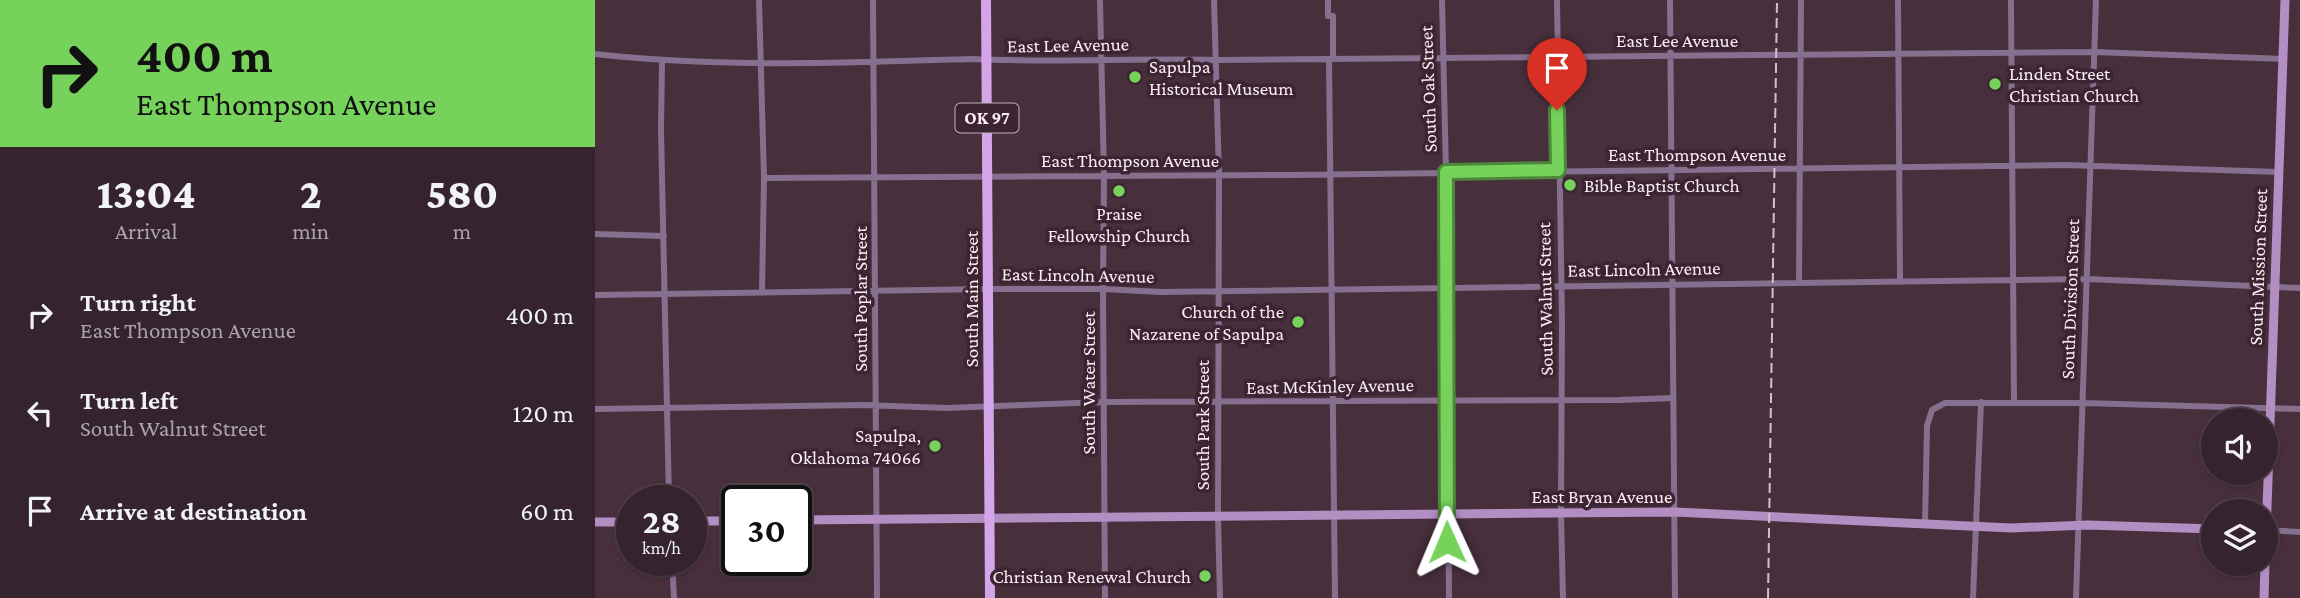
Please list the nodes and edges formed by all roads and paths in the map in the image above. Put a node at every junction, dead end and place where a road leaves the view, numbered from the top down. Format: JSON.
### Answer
{"nodes":[{"id":1,"x":759,"y":0,"type":"edge"},
{"id":2,"x":873,"y":0,"type":"edge"},
{"id":3,"x":986,"y":0,"type":"edge"},
{"id":4,"x":1100,"y":0,"type":"edge"},
{"id":5,"x":1214,"y":0,"type":"edge"},
{"id":6,"x":1328,"y":0,"type":"edge"},
{"id":7,"x":1442,"y":0,"type":"edge"},
{"id":8,"x":1557,"y":0,"type":"edge"},
{"id":9,"x":1670,"y":0,"type":"edge"},
{"id":10,"x":1801,"y":0,"type":"edge"},
{"id":11,"x":1898,"y":0,"type":"edge"},
{"id":12,"x":2011,"y":0,"type":"edge"},
{"id":13,"x":2096,"y":0,"type":"edge"},
{"id":14,"x":2285,"y":0,"type":"edge"},
{"id":15,"x":2094,"y":52,"type":"junction"},
{"id":16,"x":2012,"y":53,"type":"junction"},
{"id":17,"x":595,"y":54,"type":"edge"},
{"id":18,"x":1900,"y":54,"type":"junction"},
{"id":19,"x":1671,"y":55,"type":"junction"},
{"id":20,"x":1800,"y":55,"type":"junction"},
{"id":21,"x":1558,"y":56,"type":"junction"},
{"id":22,"x":1331,"y":58,"type":"junction"},
{"id":23,"x":1442,"y":58,"type":"junction"},
{"id":24,"x":2284,"y":59,"type":"junction"},
{"id":25,"x":987,"y":60,"type":"junction"},
{"id":26,"x":1101,"y":60,"type":"junction"},
{"id":27,"x":1215,"y":60,"type":"junction"},
{"id":28,"x":662,"y":61,"type":"junction"},
{"id":29,"x":873,"y":61,"type":"junction"},
{"id":30,"x":760,"y":62,"type":"junction"},
{"id":31,"x":2090,"y":166,"type":"junction"},
{"id":32,"x":1900,"y":167,"type":"junction"},
{"id":33,"x":2013,"y":167,"type":"junction"},
{"id":34,"x":1800,"y":169,"type":"junction"},
{"id":35,"x":1558,"y":170,"type":"junction"},
{"id":36,"x":1672,"y":170,"type":"junction"},
{"id":37,"x":1446,"y":172,"type":"junction"},
{"id":38,"x":2279,"y":172,"type":"junction"},
{"id":39,"x":1332,"y":174,"type":"junction"},
{"id":40,"x":1104,"y":175,"type":"junction"},
{"id":41,"x":1219,"y":175,"type":"junction"},
{"id":42,"x":876,"y":177,"type":"junction"},
{"id":43,"x":988,"y":177,"type":"junction"},
{"id":44,"x":764,"y":178,"type":"junction"},
{"id":45,"x":595,"y":234,"type":"edge"},
{"id":46,"x":664,"y":236,"type":"junction"},
{"id":47,"x":2087,"y":279,"type":"junction"},
{"id":48,"x":1900,"y":281,"type":"junction"},
{"id":49,"x":2014,"y":281,"type":"junction"},
{"id":50,"x":1799,"y":283,"type":"junction"},
{"id":51,"x":1672,"y":284,"type":"junction"},
{"id":52,"x":1561,"y":286,"type":"junction"},
{"id":53,"x":2275,"y":286,"type":"junction"},
{"id":54,"x":1445,"y":287,"type":"junction"},
{"id":55,"x":2300,"y":288,"type":"edge"},
{"id":56,"x":989,"y":289,"type":"junction"},
{"id":57,"x":1103,"y":289,"type":"junction"},
{"id":58,"x":876,"y":290,"type":"junction"},
{"id":59,"x":1332,"y":290,"type":"junction"},
{"id":60,"x":1219,"y":291,"type":"junction"},
{"id":61,"x":762,"y":292,"type":"junction"},
{"id":62,"x":666,"y":294,"type":"junction"},
{"id":63,"x":595,"y":295,"type":"edge"},
{"id":64,"x":1673,"y":398,"type":"junction"},
{"id":65,"x":1446,"y":401,"type":"junction"},
{"id":66,"x":1562,"y":401,"type":"junction"},
{"id":67,"x":1104,"y":402,"type":"junction"},
{"id":68,"x":1332,"y":402,"type":"junction"},
{"id":69,"x":1981,"y":402,"type":"junction"},
{"id":70,"x":2014,"y":402,"type":"junction"},
{"id":71,"x":1218,"y":403,"type":"junction"},
{"id":72,"x":2083,"y":403,"type":"junction"},
{"id":73,"x":876,"y":407,"type":"junction"},
{"id":74,"x":988,"y":407,"type":"junction"},
{"id":75,"x":2271,"y":407,"type":"junction"},
{"id":76,"x":667,"y":408,"type":"junction"},
{"id":77,"x":595,"y":409,"type":"edge"},
{"id":78,"x":2300,"y":409,"type":"edge"},
{"id":79,"x":669,"y":485,"type":"edge"},
{"id":80,"x":2267,"y":499,"type":"edge"},
{"id":81,"x":1675,"y":512,"type":"junction"},
{"id":82,"x":1447,"y":514,"type":"junction"},
{"id":83,"x":1561,"y":514,"type":"junction"},
{"id":84,"x":1333,"y":515,"type":"junction"},
{"id":85,"x":1105,"y":516,"type":"junction"},
{"id":86,"x":1218,"y":517,"type":"junction"},
{"id":87,"x":989,"y":518,"type":"junction"},
{"id":88,"x":877,"y":519,"type":"junction"},
{"id":89,"x":812,"y":520,"type":"edge"},
{"id":90,"x":595,"y":522,"type":"edge"},
{"id":91,"x":616,"y":522,"type":"edge"},
{"id":92,"x":1925,"y":524,"type":"junction"},
{"id":93,"x":2079,"y":526,"type":"junction"},
{"id":94,"x":1976,"y":527,"type":"junction"},
{"id":95,"x":2201,"y":529,"type":"edge"},
{"id":96,"x":2278,"y":531,"type":"edge"},
{"id":97,"x":2300,"y":532,"type":"edge"},
{"id":98,"x":673,"y":576,"type":"edge"},
{"id":99,"x":2265,"y":576,"type":"edge"},
{"id":100,"x":674,"y":598,"type":"edge"},
{"id":101,"x":877,"y":598,"type":"edge"},
{"id":102,"x":990,"y":598,"type":"edge"},
{"id":103,"x":1105,"y":598,"type":"edge"},
{"id":104,"x":1220,"y":598,"type":"edge"},
{"id":105,"x":1335,"y":598,"type":"edge"},
{"id":106,"x":1448,"y":598,"type":"edge"},
{"id":107,"x":1563,"y":598,"type":"edge"},
{"id":108,"x":1675,"y":598,"type":"edge"},
{"id":109,"x":1973,"y":598,"type":"edge"},
{"id":110,"x":2076,"y":598,"type":"edge"},
{"id":111,"x":2264,"y":598,"type":"edge"}],
"edges":[{"from":1,"to":30,"type":"street"},
{"from":2,"to":29,"type":"street","name":"South Poplar Street"},
{"from":3,"to":25,"type":"main road","name":"South Main Street","number":"OK 97"},
{"from":4,"to":26,"type":"street","name":"South Water Street"},
{"from":5,"to":27,"type":"street","name":"South Park Street"},
{"from":6,"to":22,"type":"street"},
{"from":7,"to":23,"type":"street","name":"South Oak Street"},
{"from":8,"to":21,"type":"street","name":"South Walnut Street"},
{"from":9,"to":19,"type":"street"},
{"from":10,"to":20,"type":"street"},
{"from":11,"to":18,"type":"street"},
{"from":12,"to":16,"type":"street"},
{"from":13,"to":15,"type":"street","name":"South Division Street"},
{"from":14,"to":24,"type":"street","name":"South Mission Street"},
{"from":15,"to":16,"type":"street","name":"East Lee Avenue"},
{"from":15,"to":24,"type":"street","name":"East Lee Avenue"},
{"from":15,"to":31,"type":"street","name":"South Division Street"},
{"from":16,"to":18,"type":"street","name":"East Lee Avenue"},
{"from":16,"to":33,"type":"street"},
{"from":17,"to":28,"type":"street","name":"East Lee Avenue"},
{"from":18,"to":20,"type":"street","name":"East Lee Avenue"},
{"from":18,"to":32,"type":"street"},
{"from":19,"to":20,"type":"street","name":"East Lee Avenue"},
{"from":19,"to":21,"type":"street","name":"East Lee Avenue"},
{"from":19,"to":36,"type":"street"},
{"from":20,"to":34,"type":"street"},
{"from":21,"to":23,"type":"street","name":"East Lee Avenue"},
{"from":21,"to":35,"type":"street","name":"South Walnut Street"},
{"from":22,"to":23,"type":"street","name":"East Lee Avenue"},
{"from":22,"to":27,"type":"street","name":"East Lee Avenue"},
{"from":22,"to":39,"type":"street"},
{"from":23,"to":37,"type":"street","name":"South Oak Street"},
{"from":24,"to":38,"type":"street","name":"South Mission Street"},
{"from":25,"to":26,"type":"street","name":"East Lee Avenue"},
{"from":25,"to":29,"type":"street","name":"East Lee Avenue"},
{"from":25,"to":43,"type":"main road","name":"South Main Street","number":"OK 97"},
{"from":26,"to":27,"type":"street","name":"East Lee Avenue"},
{"from":26,"to":40,"type":"street","name":"South Water Street"},
{"from":27,"to":41,"type":"street","name":"South Park Street"},
{"from":28,"to":30,"type":"street","name":"East Lee Avenue"},
{"from":28,"to":46,"type":"street"},
{"from":29,"to":30,"type":"street","name":"East Lee Avenue"},
{"from":29,"to":42,"type":"street","name":"South Poplar Street"},
{"from":30,"to":44,"type":"street"},
{"from":31,"to":33,"type":"street","name":"East Thompson Avenue"},
{"from":31,"to":38,"type":"street","name":"East Thompson Avenue"},
{"from":31,"to":47,"type":"street","name":"South Division Street"},
{"from":32,"to":33,"type":"street","name":"East Thompson Avenue"},
{"from":32,"to":34,"type":"street","name":"East Thompson Avenue"},
{"from":32,"to":48,"type":"street"},
{"from":33,"to":49,"type":"street"},
{"from":34,"to":36,"type":"street","name":"East Thompson Avenue"},
{"from":34,"to":50,"type":"street"},
{"from":35,"to":36,"type":"street","name":"East Thompson Avenue"},
{"from":35,"to":37,"type":"street","name":"East Thompson Avenue"},
{"from":35,"to":52,"type":"street","name":"South Walnut Street"},
{"from":36,"to":51,"type":"street"},
{"from":37,"to":39,"type":"street","name":"East Thompson Avenue"},
{"from":37,"to":54,"type":"street","name":"South Oak Street"},
{"from":38,"to":53,"type":"street","name":"South Mission Street"},
{"from":39,"to":41,"type":"street","name":"East Thompson Avenue"},
{"from":39,"to":59,"type":"street"},
{"from":40,"to":41,"type":"street","name":"East Thompson Avenue"},
{"from":40,"to":43,"type":"street","name":"East Thompson Avenue"},
{"from":40,"to":57,"type":"street","name":"South Water Street"},
{"from":41,"to":60,"type":"street","name":"South Park Street"},
{"from":42,"to":43,"type":"street","name":"East Thompson Avenue"},
{"from":42,"to":44,"type":"street","name":"East Thompson Avenue"},
{"from":42,"to":58,"type":"street","name":"South Poplar Street"},
{"from":43,"to":56,"type":"main road","name":"South Main Street","number":"OK 97"},
{"from":44,"to":61,"type":"street"},
{"from":45,"to":46,"type":"street"},
{"from":46,"to":62,"type":"street"},
{"from":47,"to":49,"type":"street","name":"East Lincoln Avenue"},
{"from":47,"to":53,"type":"street","name":"East Lincoln Avenue"},
{"from":47,"to":72,"type":"street","name":"South Division Street"},
{"from":48,"to":49,"type":"street","name":"East Lincoln Avenue"},
{"from":48,"to":50,"type":"street","name":"East Lincoln Avenue"},
{"from":49,"to":70,"type":"street"},
{"from":50,"to":51,"type":"street","name":"East Lincoln Avenue"},
{"from":51,"to":52,"type":"street","name":"East Lincoln Avenue"},
{"from":51,"to":64,"type":"street"},
{"from":52,"to":54,"type":"street","name":"East Lincoln Avenue"},
{"from":52,"to":66,"type":"street","name":"South Walnut Street"},
{"from":53,"to":55,"type":"street","name":"East Lincoln Avenue"},
{"from":53,"to":75,"type":"street","name":"South Mission Street"},
{"from":54,"to":59,"type":"street","name":"East Lincoln Avenue"},
{"from":54,"to":65,"type":"street","name":"South Oak Street"},
{"from":56,"to":57,"type":"street","name":"East Lincoln Avenue"},
{"from":56,"to":58,"type":"street","name":"East Lincoln Avenue"},
{"from":56,"to":74,"type":"main road","name":"South Main Street","number":"OK 97"},
{"from":57,"to":60,"type":"street","name":"East Lincoln Avenue"},
{"from":57,"to":67,"type":"street","name":"South Water Street"},
{"from":58,"to":61,"type":"street","name":"East Lincoln Avenue"},
{"from":58,"to":73,"type":"street","name":"South Poplar Street"},
{"from":59,"to":60,"type":"street","name":"East Lincoln Avenue"},
{"from":59,"to":68,"type":"street"},
{"from":60,"to":71,"type":"street","name":"South Park Street"},
{"from":61,"to":62,"type":"street","name":"East Lincoln Avenue"},
{"from":62,"to":63,"type":"street","name":"East Lincoln Avenue"},
{"from":62,"to":76,"type":"street"},
{"from":64,"to":66,"type":"street","name":"East McKinley Avenue"},
{"from":64,"to":81,"type":"street"},
{"from":65,"to":66,"type":"street","name":"East McKinley Avenue"},
{"from":65,"to":68,"type":"street","name":"East McKinley Avenue"},
{"from":65,"to":82,"type":"street","name":"South Oak Street"},
{"from":66,"to":83,"type":"street","name":"South Walnut Street"},
{"from":67,"to":71,"type":"street","name":"East McKinley Avenue"},
{"from":67,"to":74,"type":"street","name":"East McKinley Avenue"},
{"from":67,"to":85,"type":"street","name":"South Water Street"},
{"from":68,"to":71,"type":"street","name":"East McKinley Avenue"},
{"from":68,"to":84,"type":"street"},
{"from":69,"to":70,"type":"street"},
{"from":69,"to":92,"type":"street"},
{"from":69,"to":94,"type":"street"},
{"from":70,"to":72,"type":"street"},
{"from":71,"to":86,"type":"street","name":"South Park Street"},
{"from":72,"to":75,"type":"street"},
{"from":72,"to":93,"type":"street","name":"South Division Street"},
{"from":73,"to":74,"type":"street","name":"East McKinley Avenue"},
{"from":73,"to":76,"type":"street","name":"East McKinley Avenue"},
{"from":73,"to":88,"type":"street","name":"South Poplar Street"},
{"from":74,"to":87,"type":"main road","name":"South Main Street","number":"OK 97"},
{"from":75,"to":78,"type":"street"},
{"from":75,"to":80,"type":"street","name":"South Mission Street"},
{"from":76,"to":77,"type":"street","name":"East McKinley Avenue"},
{"from":76,"to":79,"type":"street"},
{"from":81,"to":83,"type":"street","name":"East Bryan Avenue"},
{"from":81,"to":92,"type":"street","name":"East Bryan Avenue"},
{"from":81,"to":108,"type":"street"},
{"from":82,"to":83,"type":"street","name":"East Bryan Avenue"},
{"from":82,"to":84,"type":"street","name":"East Bryan Avenue"},
{"from":82,"to":106,"type":"street","name":"South Oak Street"},
{"from":83,"to":107,"type":"street","name":"South Walnut Street"},
{"from":84,"to":86,"type":"street","name":"East Bryan Avenue"},
{"from":84,"to":105,"type":"street"},
{"from":85,"to":86,"type":"street","name":"East Bryan Avenue"},
{"from":85,"to":87,"type":"street","name":"East Bryan Avenue"},
{"from":85,"to":103,"type":"street","name":"South Water Street"},
{"from":86,"to":104,"type":"street","name":"South Park Street"},
{"from":87,"to":88,"type":"street","name":"East Bryan Avenue"},
{"from":87,"to":102,"type":"main road","name":"South Main Street","number":"OK 97"},
{"from":88,"to":89,"type":"street","name":"East Bryan Avenue"},
{"from":88,"to":101,"type":"street","name":"South Poplar Street"},
{"from":90,"to":91,"type":"street"},
{"from":92,"to":94,"type":"street","name":"East Bryan Avenue"},
{"from":93,"to":94,"type":"street","name":"East Bryan Avenue"},
{"from":93,"to":95,"type":"street","name":"East Bryan Avenue"},
{"from":93,"to":110,"type":"street","name":"South Division Street"},
{"from":94,"to":109,"type":"street"},
{"from":96,"to":97,"type":"street"},
{"from":98,"to":100,"type":"street"},
{"from":99,"to":111,"type":"street"}]}
